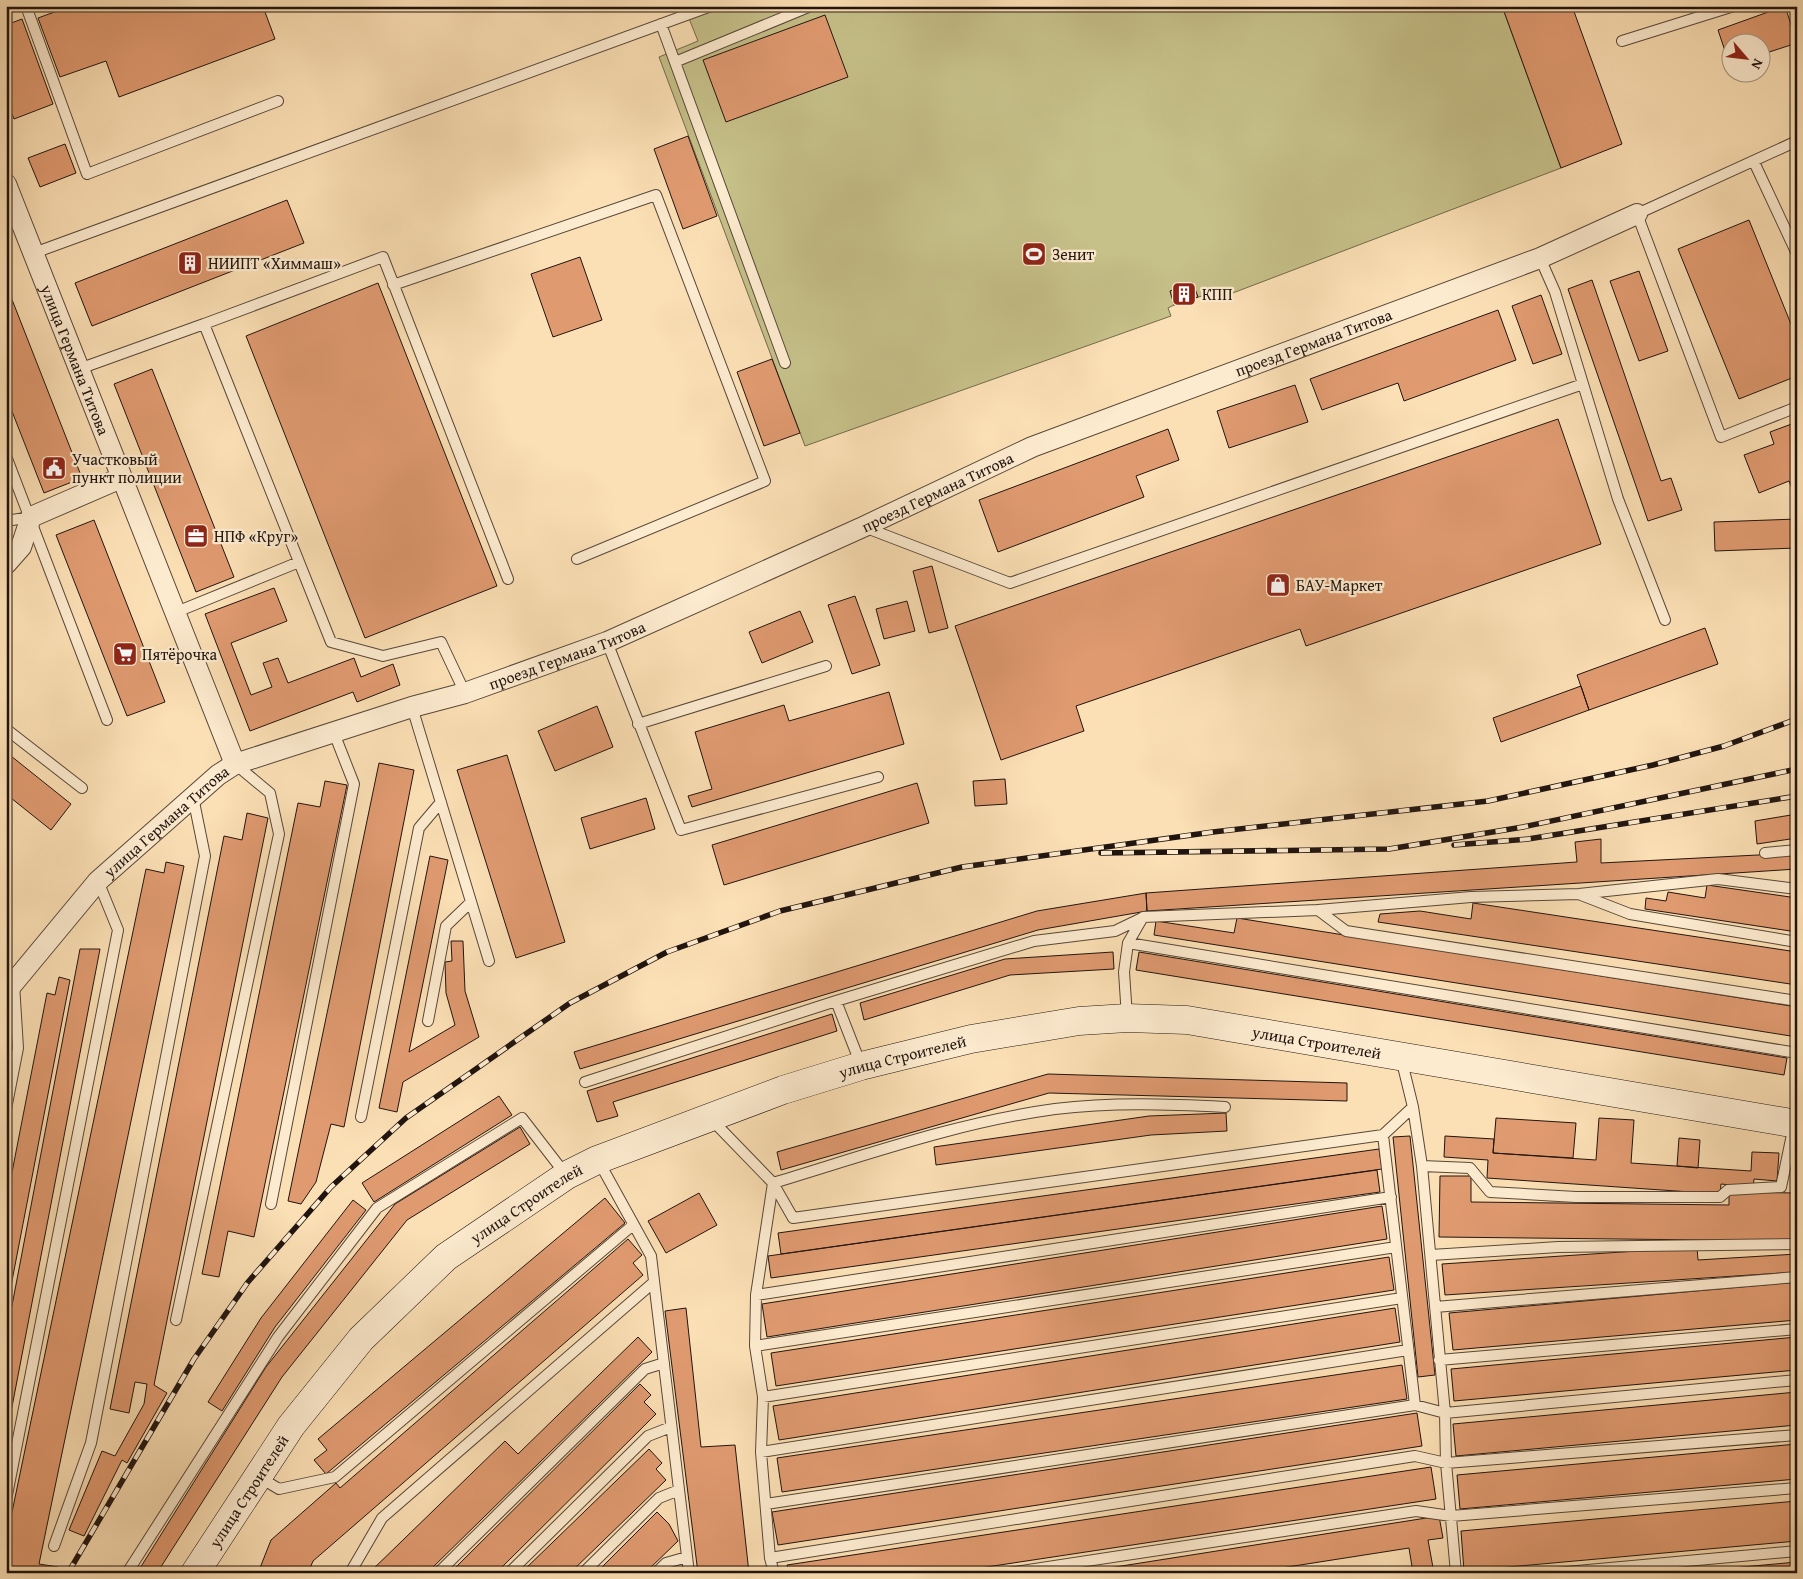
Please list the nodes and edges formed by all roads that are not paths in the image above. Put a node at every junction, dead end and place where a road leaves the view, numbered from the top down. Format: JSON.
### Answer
{"nodes":[{"id":1,"x":26,"y":6,"type":"edge"},
{"id":2,"x":711,"y":6,"type":"edge"},
{"id":3,"x":811,"y":6,"type":"edge"},
{"id":4,"x":1734,"y":6,"type":"edge"},
{"id":5,"x":661,"y":24,"type":"junction"},
{"id":6,"x":1622,"y":41,"type":"dead end"},
{"id":7,"x":674,"y":62,"type":"junction"},
{"id":8,"x":278,"y":101,"type":"dead end"},
{"id":9,"x":1797,"y":141,"type":"edge"},
{"id":10,"x":1754,"y":162,"type":"junction"},
{"id":11,"x":6,"y":184,"type":"edge"},
{"id":12,"x":1637,"y":214,"type":"junction"},
{"id":13,"x":34,"y":253,"type":"junction"},
{"id":14,"x":1797,"y":254,"type":"edge"},
{"id":15,"x":1540,"y":258,"type":"junction"},
{"id":16,"x":394,"y":285,"type":"junction"},
{"id":17,"x":204,"y":324,"type":"junction"},
{"id":18,"x":785,"y":363,"type":"dead end"},
{"id":19,"x":79,"y":369,"type":"junction"},
{"id":20,"x":1583,"y":384,"type":"junction"},
{"id":21,"x":1792,"y":409,"type":"dead end"},
{"id":22,"x":6,"y":456,"type":"edge"},
{"id":23,"x":121,"y":478,"type":"junction"},
{"id":24,"x":31,"y":518,"type":"junction"},
{"id":25,"x":6,"y":521,"type":"edge"},
{"id":26,"x":863,"y":527,"type":"junction"},
{"id":27,"x":577,"y":559,"type":"dead end"},
{"id":28,"x":299,"y":562,"type":"junction"},
{"id":29,"x":6,"y":564,"type":"edge"},
{"id":30,"x":508,"y":578,"type":"dead end"},
{"id":31,"x":174,"y":613,"type":"junction"},
{"id":32,"x":1665,"y":620,"type":"dead end"},
{"id":33,"x":607,"y":642,"type":"junction"},
{"id":34,"x":826,"y":666,"type":"dead end"},
{"id":35,"x":464,"y":693,"type":"junction"},
{"id":36,"x":412,"y":707,"type":"junction"},
{"id":37,"x":107,"y":720,"type":"dead end"},
{"id":38,"x":638,"y":724,"type":"junction"},
{"id":39,"x":6,"y":729,"type":"edge"},
{"id":40,"x":334,"y":733,"type":"junction"},
{"id":41,"x":235,"y":764,"type":"junction"},
{"id":42,"x":878,"y":777,"type":"dead end"},
{"id":43,"x":82,"y":788,"type":"dead end"},
{"id":44,"x":193,"y":797,"type":"junction"},
{"id":45,"x":441,"y":802,"type":"junction"},
{"id":46,"x":1797,"y":850,"type":"edge"},
{"id":47,"x":1765,"y":853,"type":"dead end"},
{"id":48,"x":98,"y":881,"type":"junction"},
{"id":49,"x":1797,"y":889,"type":"edge"},
{"id":50,"x":1579,"y":894,"type":"junction"},
{"id":51,"x":471,"y":902,"type":"junction"},
{"id":52,"x":1318,"y":910,"type":"junction"},
{"id":53,"x":1143,"y":917,"type":"junction"},
{"id":54,"x":1797,"y":942,"type":"edge"},
{"id":55,"x":1128,"y":943,"type":"junction"},
{"id":56,"x":489,"y":961,"type":"dead end"},
{"id":57,"x":10,"y":987,"type":"edge"},
{"id":58,"x":836,"y":1001,"type":"junction"},
{"id":59,"x":1797,"y":1001,"type":"edge"},
{"id":60,"x":1127,"y":1018,"type":"junction"},
{"id":61,"x":428,"y":1021,"type":"dead end"},
{"id":62,"x":1797,"y":1053,"type":"edge"},
{"id":63,"x":1400,"y":1057,"type":"junction"},
{"id":64,"x":861,"y":1066,"type":"junction"},
{"id":65,"x":585,"y":1082,"type":"dead end"},
{"id":66,"x":1225,"y":1106,"type":"dead end"},
{"id":67,"x":1413,"y":1107,"type":"junction"},
{"id":68,"x":6,"y":1109,"type":"edge"},
{"id":69,"x":361,"y":1117,"type":"dead end"},
{"id":70,"x":710,"y":1118,"type":"junction"},
{"id":71,"x":1795,"y":1124,"type":"edge"},
{"id":72,"x":1383,"y":1135,"type":"junction"},
{"id":73,"x":597,"y":1160,"type":"junction"},
{"id":74,"x":1422,"y":1166,"type":"junction"},
{"id":75,"x":567,"y":1176,"type":"junction"},
{"id":76,"x":773,"y":1183,"type":"junction"},
{"id":77,"x":1391,"y":1197,"type":"junction"},
{"id":78,"x":271,"y":1204,"type":"dead end"},
{"id":79,"x":634,"y":1225,"type":"junction"},
{"id":80,"x":1797,"y":1244,"type":"edge"},
{"id":81,"x":1396,"y":1247,"type":"junction"},
{"id":82,"x":1431,"y":1255,"type":"junction"},
{"id":83,"x":1797,"y":1277,"type":"edge"},
{"id":84,"x":654,"y":1282,"type":"junction"},
{"id":85,"x":756,"y":1295,"type":"junction"},
{"id":86,"x":1402,"y":1298,"type":"junction"},
{"id":87,"x":1435,"y":1307,"type":"junction"},
{"id":88,"x":176,"y":1320,"type":"dead end"},
{"id":89,"x":1797,"y":1329,"type":"edge"},
{"id":90,"x":756,"y":1346,"type":"junction"},
{"id":91,"x":1408,"y":1350,"type":"junction"},
{"id":92,"x":1439,"y":1360,"type":"junction"},
{"id":93,"x":664,"y":1363,"type":"junction"},
{"id":94,"x":1797,"y":1380,"type":"edge"},
{"id":95,"x":762,"y":1397,"type":"junction"},
{"id":96,"x":1414,"y":1405,"type":"junction"},
{"id":97,"x":1445,"y":1413,"type":"junction"},
{"id":98,"x":672,"y":1427,"type":"junction"},
{"id":99,"x":1797,"y":1435,"type":"edge"},
{"id":100,"x":761,"y":1452,"type":"junction"},
{"id":101,"x":1446,"y":1463,"type":"junction"},
{"id":102,"x":258,"y":1476,"type":"junction"},
{"id":103,"x":1797,"y":1488,"type":"edge"},
{"id":104,"x":679,"y":1490,"type":"junction"},
{"id":105,"x":6,"y":1500,"type":"edge"},
{"id":106,"x":766,"y":1504,"type":"junction"},
{"id":107,"x":1451,"y":1516,"type":"junction"},
{"id":108,"x":54,"y":1546,"type":"dead end"},
{"id":109,"x":1797,"y":1551,"type":"edge"},
{"id":110,"x":687,"y":1557,"type":"junction"},
{"id":111,"x":770,"y":1558,"type":"junction"},
{"id":112,"x":127,"y":1573,"type":"edge"},
{"id":113,"x":195,"y":1573,"type":"edge"},
{"id":114,"x":350,"y":1573,"type":"edge"},
{"id":115,"x":438,"y":1573,"type":"edge"},
{"id":116,"x":509,"y":1573,"type":"edge"},
{"id":117,"x":583,"y":1573,"type":"edge"},
{"id":118,"x":656,"y":1573,"type":"edge"},
{"id":119,"x":689,"y":1573,"type":"edge"},
{"id":120,"x":774,"y":1573,"type":"edge"},
{"id":121,"x":1008,"y":1573,"type":"edge"},
{"id":122,"x":1456,"y":1573,"type":"edge"},
{"id":123,"x":1555,"y":1573,"type":"edge"}],
"edges":[{"from":1,"to":8,"type":"lane"},
{"from":2,"to":5,"type":"lane"},
{"from":3,"to":7,"type":"lane"},
{"from":4,"to":6,"type":"lane"},
{"from":5,"to":7,"type":"lane"},
{"from":5,"to":13,"type":"lane"},
{"from":7,"to":18,"type":"lane"},
{"from":9,"to":10,"type":"lane"},
{"from":10,"to":12,"type":"lane"},
{"from":10,"to":14,"type":"lane"},
{"from":11,"to":13,"type":"street","name":"улица Германа Титова"},
{"from":12,"to":15,"type":"street","name":"проезд Германа Титова"},
{"from":12,"to":21,"type":"lane"},
{"from":13,"to":19,"type":"street","name":"улица Германа Титова"},
{"from":15,"to":20,"type":"lane"},
{"from":15,"to":26,"type":"street","name":"проезд Германа Титова"},
{"from":16,"to":17,"type":"lane"},
{"from":16,"to":27,"type":"lane"},
{"from":16,"to":30,"type":"lane"},
{"from":17,"to":19,"type":"lane"},
{"from":17,"to":28,"type":"lane"},
{"from":19,"to":23,"type":"street","name":"улица Германа Титова"},
{"from":20,"to":26,"type":"lane"},
{"from":20,"to":32,"type":"lane"},
{"from":22,"to":24,"type":"lane"},
{"from":23,"to":24,"type":"street"},
{"from":23,"to":31,"type":"street","name":"улица Германа Титова"},
{"from":24,"to":25,"type":"lane"},
{"from":24,"to":29,"type":"street"},
{"from":24,"to":37,"type":"lane"},
{"from":26,"to":33,"type":"street","name":"проезд Германа Титова"},
{"from":28,"to":31,"type":"lane"},
{"from":28,"to":35,"type":"lane"},
{"from":31,"to":41,"type":"street","name":"улица Германа Титова"},
{"from":33,"to":35,"type":"street","name":"проезд Германа Титова"},
{"from":33,"to":38,"type":"lane"},
{"from":34,"to":38,"type":"lane"},
{"from":35,"to":36,"type":"street","name":"проезд Германа Титова"},
{"from":36,"to":40,"type":"street","name":"проезд Германа Титова"},
{"from":36,"to":45,"type":"lane"},
{"from":38,"to":42,"type":"lane"},
{"from":39,"to":43,"type":"lane"},
{"from":40,"to":41,"type":"street","name":"проезд Германа Титова"},
{"from":40,"to":78,"type":"lane"},
{"from":41,"to":44,"type":"street","name":"улица Германа Титова"},
{"from":41,"to":88,"type":"lane"},
{"from":44,"to":48,"type":"street","name":"улица Германа Титова"},
{"from":44,"to":108,"type":"lane"},
{"from":45,"to":51,"type":"lane"},
{"from":45,"to":69,"type":"lane"},
{"from":46,"to":47,"type":"lane"},
{"from":48,"to":57,"type":"street","name":"улица Германа Титова"},
{"from":48,"to":105,"type":"lane"},
{"from":49,"to":50,"type":"lane"},
{"from":50,"to":52,"type":"lane"},
{"from":50,"to":54,"type":"lane"},
{"from":51,"to":56,"type":"lane"},
{"from":51,"to":61,"type":"lane"},
{"from":52,"to":53,"type":"lane"},
{"from":52,"to":59,"type":"lane"},
{"from":53,"to":55,"type":"lane"},
{"from":53,"to":58,"type":"lane"},
{"from":55,"to":60,"type":"lane"},
{"from":55,"to":62,"type":"lane"},
{"from":57,"to":68,"type":"lane"},
{"from":58,"to":64,"type":"lane"},
{"from":58,"to":65,"type":"lane"},
{"from":60,"to":63,"type":"main road","name":"улица Строителей"},
{"from":60,"to":64,"type":"main road","name":"улица Строителей"},
{"from":63,"to":67,"type":"lane"},
{"from":63,"to":71,"type":"main road","name":"улица Строителей"},
{"from":64,"to":70,"type":"main road","name":"улица Строителей"},
{"from":66,"to":76,"type":"lane"},
{"from":67,"to":72,"type":"lane"},
{"from":67,"to":74,"type":"lane"},
{"from":70,"to":73,"type":"main road","name":"улица Строителей"},
{"from":70,"to":76,"type":"lane"},
{"from":71,"to":74,"type":"lane"},
{"from":72,"to":76,"type":"lane"},
{"from":72,"to":77,"type":"lane"},
{"from":73,"to":75,"type":"main road","name":"улица Строителей"},
{"from":73,"to":79,"type":"lane"},
{"from":74,"to":82,"type":"lane"},
{"from":75,"to":102,"type":"main road","name":"улица Строителей"},
{"from":75,"to":112,"type":"lane"},
{"from":76,"to":85,"type":"lane"},
{"from":77,"to":81,"type":"lane"},
{"from":77,"to":85,"type":"lane"},
{"from":79,"to":84,"type":"lane"},
{"from":79,"to":102,"type":"lane"},
{"from":80,"to":82,"type":"lane"},
{"from":81,"to":86,"type":"lane"},
{"from":81,"to":90,"type":"lane"},
{"from":82,"to":87,"type":"lane"},
{"from":83,"to":87,"type":"lane"},
{"from":84,"to":93,"type":"lane"},
{"from":84,"to":114,"type":"lane"},
{"from":85,"to":90,"type":"lane"},
{"from":86,"to":91,"type":"lane"},
{"from":86,"to":95,"type":"lane"},
{"from":87,"to":92,"type":"lane"},
{"from":89,"to":92,"type":"lane"},
{"from":90,"to":95,"type":"lane"},
{"from":91,"to":96,"type":"lane"},
{"from":91,"to":100,"type":"lane"},
{"from":92,"to":97,"type":"lane"},
{"from":93,"to":98,"type":"lane"},
{"from":93,"to":115,"type":"lane"},
{"from":94,"to":97,"type":"lane"},
{"from":95,"to":100,"type":"lane"},
{"from":96,"to":97,"type":"lane"},
{"from":96,"to":106,"type":"lane"},
{"from":97,"to":101,"type":"lane"},
{"from":98,"to":104,"type":"lane"},
{"from":98,"to":116,"type":"lane"},
{"from":99,"to":101,"type":"lane"},
{"from":100,"to":106,"type":"lane"},
{"from":101,"to":107,"type":"lane"},
{"from":101,"to":111,"type":"lane"},
{"from":102,"to":113,"type":"main road","name":"улица Строителей"},
{"from":103,"to":107,"type":"lane"},
{"from":104,"to":110,"type":"lane"},
{"from":104,"to":117,"type":"lane"},
{"from":106,"to":111,"type":"lane"},
{"from":107,"to":121,"type":"lane"},
{"from":107,"to":122,"type":"lane"},
{"from":109,"to":123,"type":"lane"},
{"from":110,"to":118,"type":"lane"},
{"from":110,"to":119,"type":"lane"},
{"from":111,"to":120,"type":"lane"}]}
